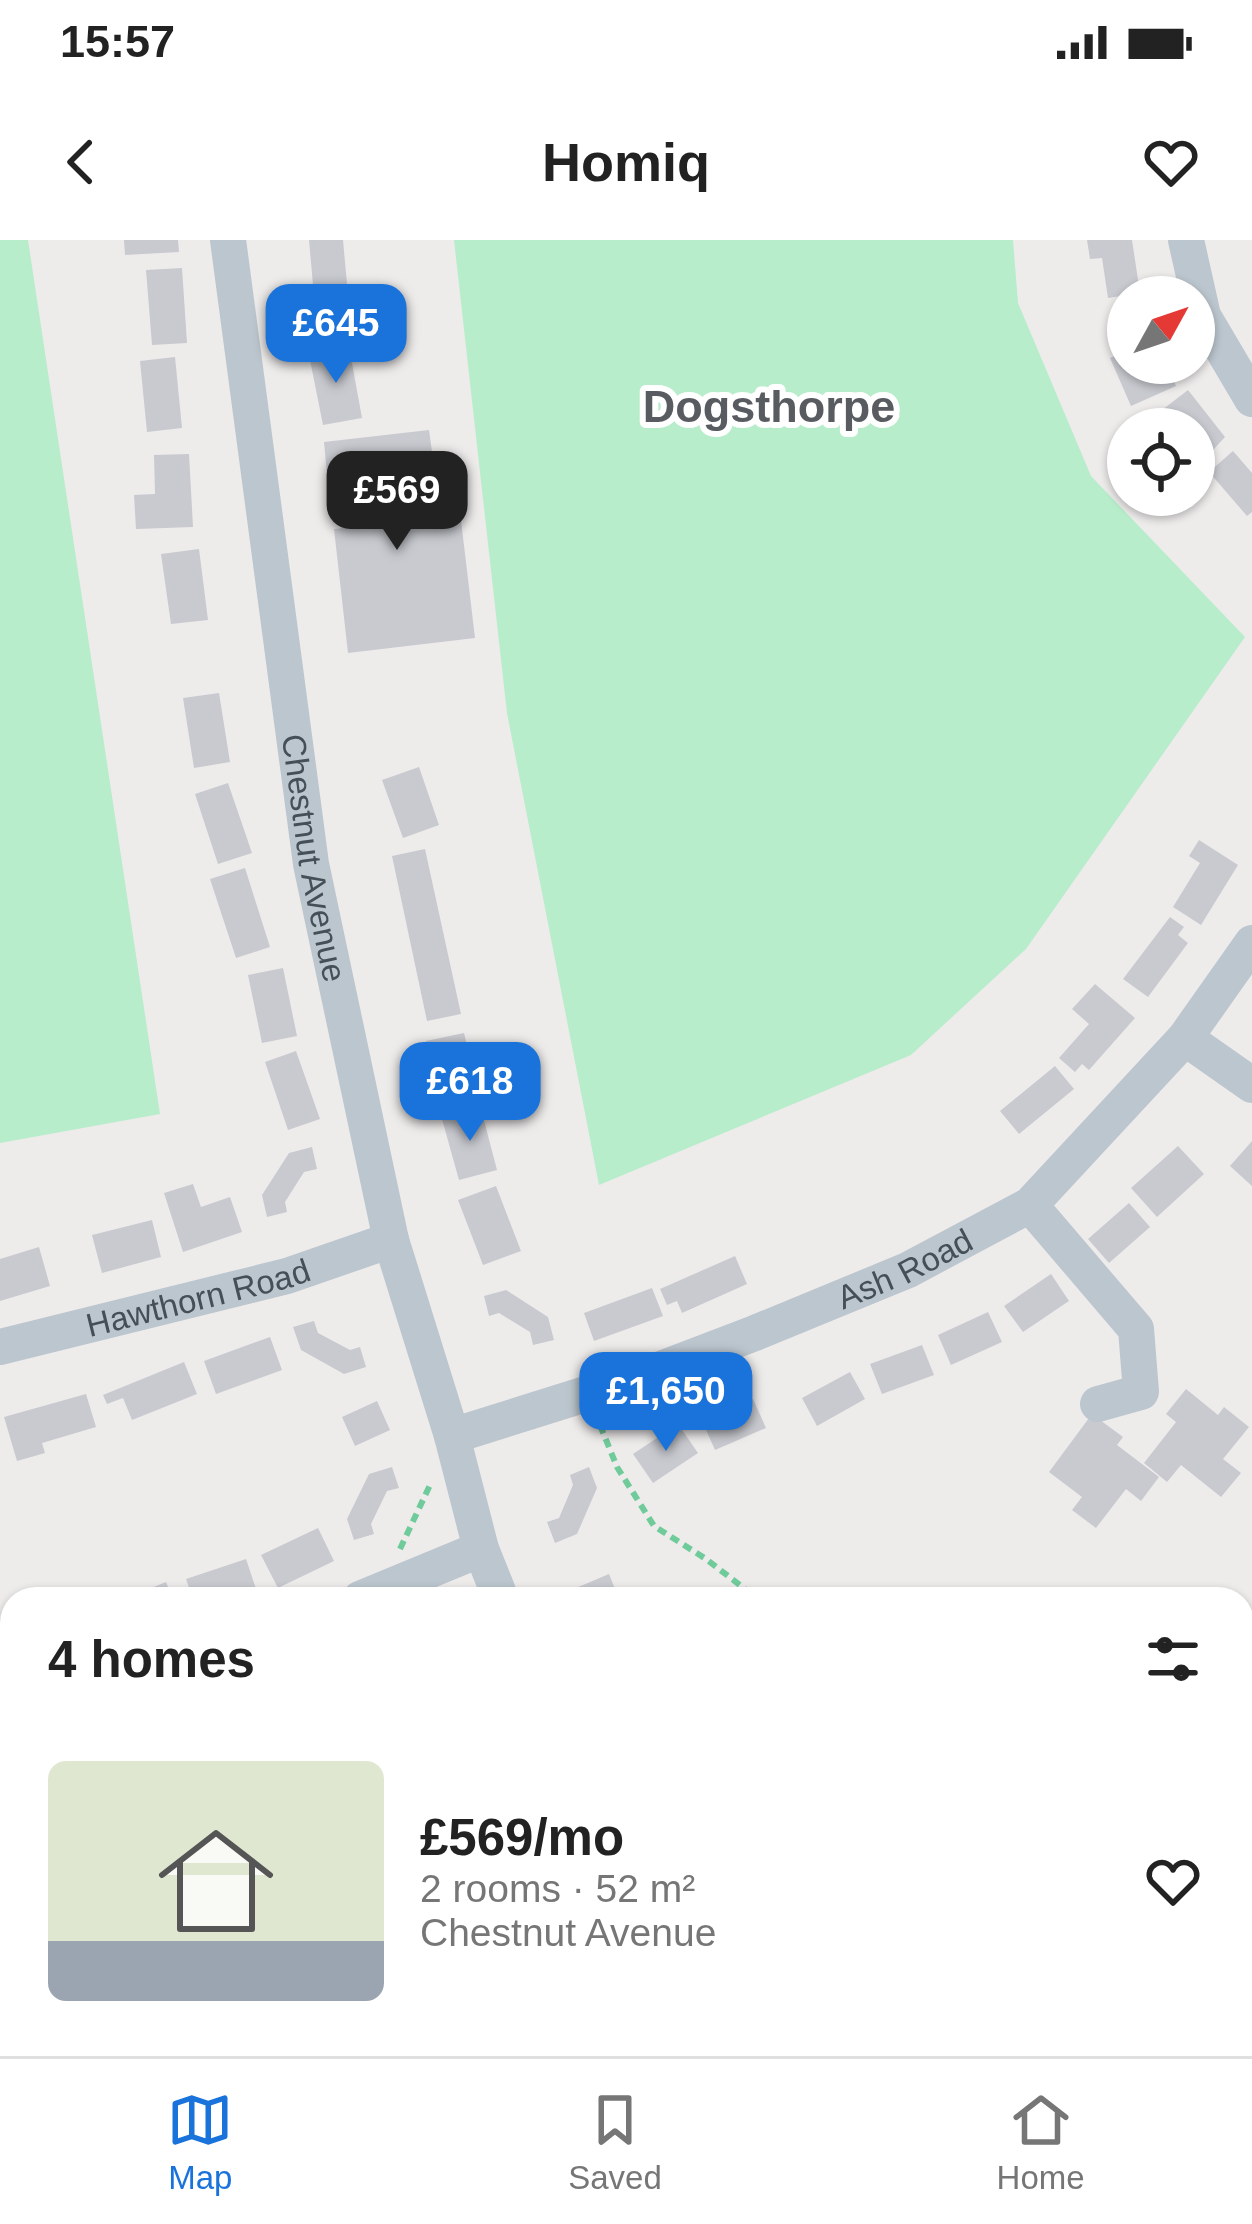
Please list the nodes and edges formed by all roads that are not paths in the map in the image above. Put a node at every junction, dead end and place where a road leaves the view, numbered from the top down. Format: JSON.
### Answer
{"nodes":[{"id":1,"x":227,"y":240,"type":"edge"},
{"id":2,"x":1186,"y":240,"type":"edge"},
{"id":3,"x":1252,"y":399,"type":"edge"},
{"id":4,"x":1252,"y":943,"type":"edge"},
{"id":5,"x":1185,"y":1038,"type":"junction"},
{"id":6,"x":1252,"y":1084,"type":"edge"},
{"id":7,"x":1030,"y":1205,"type":"junction"},
{"id":8,"x":391,"y":1240,"type":"junction"},
{"id":9,"x":0,"y":1347,"type":"edge"},
{"id":10,"x":1099,"y":1404,"type":"dead end"},
{"id":11,"x":452,"y":1436,"type":"junction"},
{"id":12,"x":481,"y":1549,"type":"junction"},
{"id":13,"x":389,"y":1587,"type":"edge"},
{"id":14,"x":495,"y":1587,"type":"edge"}],
"edges":[{"from":1,"to":8,"type":"street","name":"Chestnut Avenue"},
{"from":2,"to":3,"type":"street"},
{"from":4,"to":5,"type":"street","name":"Ash Road"},
{"from":5,"to":6,"type":"street"},
{"from":5,"to":7,"type":"street","name":"Ash Road"},
{"from":7,"to":10,"type":"street"},
{"from":7,"to":11,"type":"street","name":"Ash Road"},
{"from":8,"to":9,"type":"street","name":"Hawthorn Road"},
{"from":8,"to":11,"type":"street","name":"Chestnut Avenue"},
{"from":11,"to":12,"type":"street","name":"Chestnut Avenue"},
{"from":12,"to":13,"type":"street"},
{"from":12,"to":14,"type":"street","name":"Chestnut Avenue"}]}
